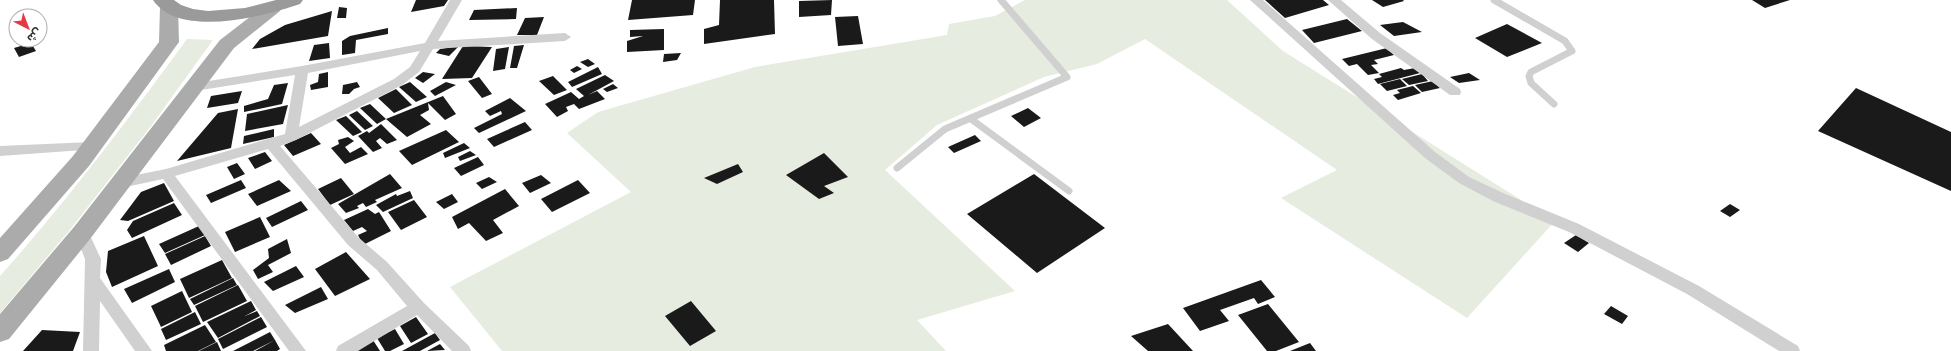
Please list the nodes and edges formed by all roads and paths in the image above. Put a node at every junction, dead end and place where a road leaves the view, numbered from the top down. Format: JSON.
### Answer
{"nodes":[{"id":1,"x":294,"y":0,"type":"edge"},
{"id":2,"x":456,"y":0,"type":"edge"},
{"id":3,"x":1001,"y":0,"type":"edge"},
{"id":4,"x":1256,"y":0,"type":"edge"},
{"id":5,"x":1334,"y":0,"type":"edge"},
{"id":6,"x":1494,"y":0,"type":"edge"},
{"id":7,"x":166,"y":3,"type":"edge"},
{"id":8,"x":274,"y":7,"type":"junction"},
{"id":9,"x":565,"y":38,"type":"dead end"},
{"id":10,"x":431,"y":45,"type":"junction"},
{"id":11,"x":302,"y":70,"type":"junction"},
{"id":12,"x":195,"y":87,"type":"junction"},
{"id":13,"x":1455,"y":92,"type":"dead end"},
{"id":14,"x":1554,"y":104,"type":"dead end"},
{"id":15,"x":970,"y":119,"type":"junction"},
{"id":16,"x":291,"y":137,"type":"junction"},
{"id":17,"x":271,"y":144,"type":"junction"},
{"id":18,"x":92,"y":146,"type":"junction"},
{"id":19,"x":0,"y":151,"type":"edge"},
{"id":20,"x":897,"y":168,"type":"dead end"},
{"id":21,"x":166,"y":174,"type":"junction"},
{"id":22,"x":121,"y":183,"type":"junction"},
{"id":23,"x":1069,"y":191,"type":"dead end"},
{"id":24,"x":82,"y":233,"type":"junction"},
{"id":25,"x":0,"y":253,"type":"edge"},
{"id":26,"x":92,"y":278,"type":"junction"},
{"id":27,"x":418,"y":307,"type":"junction"},
{"id":28,"x":0,"y":332,"type":"edge"},
{"id":29,"x":91,"y":351,"type":"edge"},
{"id":30,"x":144,"y":351,"type":"edge"},
{"id":31,"x":298,"y":351,"type":"edge"},
{"id":32,"x":344,"y":351,"type":"edge"},
{"id":33,"x":463,"y":351,"type":"edge"},
{"id":34,"x":1792,"y":351,"type":"edge"}],
"edges":[{"from":1,"to":8,"type":"highway"},
{"from":2,"to":10,"type":"street"},
{"from":3,"to":15,"type":"lane"},
{"from":4,"to":34,"type":"street"},
{"from":5,"to":13,"type":"street"},
{"from":6,"to":14,"type":"lane"},
{"from":7,"to":8,"type":"highway"},
{"from":7,"to":18,"type":"main road"},
{"from":8,"to":12,"type":"main road"},
{"from":9,"to":10,"type":"street"},
{"from":10,"to":11,"type":"street"},
{"from":10,"to":16,"type":"street"},
{"from":11,"to":12,"type":"street"},
{"from":11,"to":16,"type":"street"},
{"from":12,"to":22,"type":"main road"},
{"from":15,"to":20,"type":"lane"},
{"from":15,"to":23,"type":"lane"},
{"from":16,"to":17,"type":"street"},
{"from":17,"to":21,"type":"street"},
{"from":17,"to":27,"type":"street"},
{"from":18,"to":19,"type":"street"},
{"from":18,"to":25,"type":"main road"},
{"from":21,"to":22,"type":"street"},
{"from":21,"to":31,"type":"street"},
{"from":22,"to":24,"type":"main road"},
{"from":24,"to":26,"type":"street"},
{"from":24,"to":28,"type":"main road"},
{"from":26,"to":29,"type":"street"},
{"from":26,"to":30,"type":"street"},
{"from":27,"to":32,"type":"street"},
{"from":27,"to":33,"type":"street"}]}
